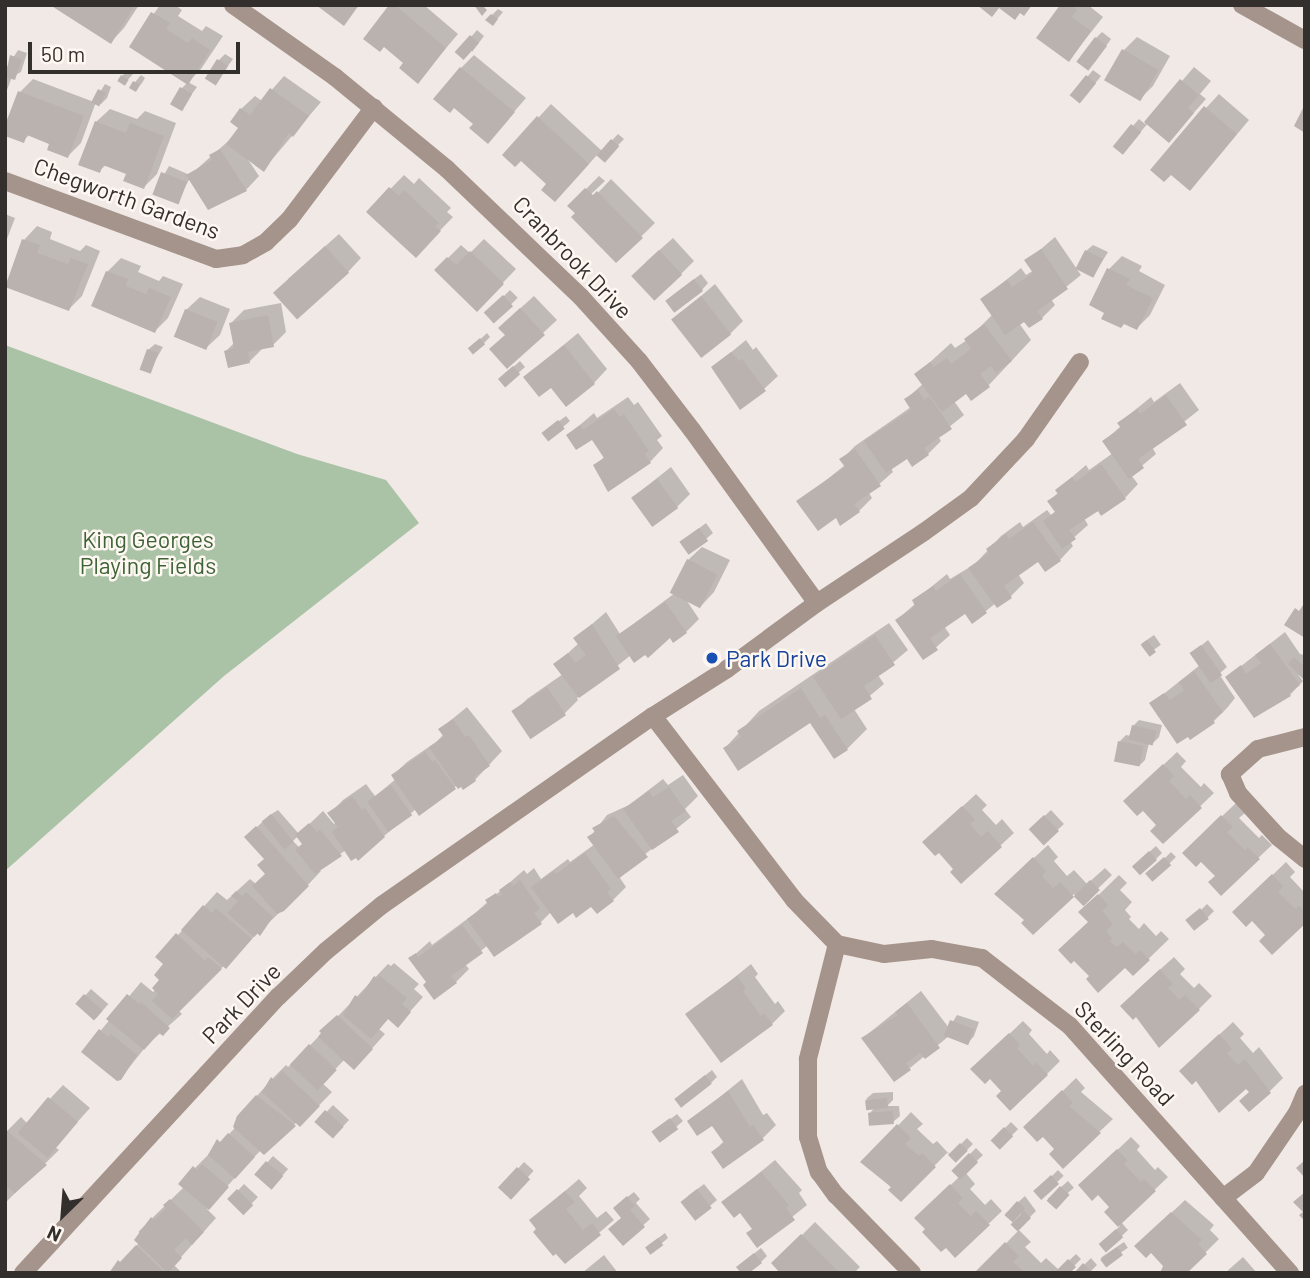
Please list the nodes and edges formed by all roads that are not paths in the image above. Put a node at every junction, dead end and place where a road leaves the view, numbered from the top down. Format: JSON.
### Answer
{"nodes":[{"id":1,"x":233,"y":5,"type":"edge"},
{"id":2,"x":1242,"y":5,"type":"edge"},
{"id":3,"x":1305,"y":40,"type":"edge"},
{"id":4,"x":374,"y":107,"type":"junction"},
{"id":5,"x":5,"y":181,"type":"edge"},
{"id":6,"x":1080,"y":362,"type":"dead end"},
{"id":7,"x":817,"y":603,"type":"junction"},
{"id":8,"x":653,"y":716,"type":"junction"},
{"id":9,"x":1305,"y":737,"type":"edge"},
{"id":10,"x":1305,"y":859,"type":"edge"},
{"id":11,"x":838,"y":944,"type":"junction"},
{"id":12,"x":1305,"y":1094,"type":"edge"},
{"id":13,"x":1223,"y":1198,"type":"junction"},
{"id":14,"x":23,"y":1273,"type":"edge"},
{"id":15,"x":912,"y":1273,"type":"edge"},
{"id":16,"x":1290,"y":1273,"type":"edge"}],
"edges":[{"from":1,"to":4,"type":"street","name":"Cranbrook Drive"},
{"from":2,"to":3,"type":"street"},
{"from":4,"to":5,"type":"street","name":"Chegworth Gardens"},
{"from":4,"to":7,"type":"street","name":"Cranbrook Drive"},
{"from":6,"to":7,"type":"street","name":"Park Drive"},
{"from":7,"to":8,"type":"street","name":"Park Drive"},
{"from":8,"to":11,"type":"street"},
{"from":8,"to":14,"type":"street","name":"Park Drive"},
{"from":9,"to":10,"type":"street"},
{"from":11,"to":13,"type":"street","name":"Sterling Road"},
{"from":11,"to":15,"type":"street"},
{"from":12,"to":13,"type":"street"},
{"from":13,"to":16,"type":"street","name":"Sterling Road"}]}
